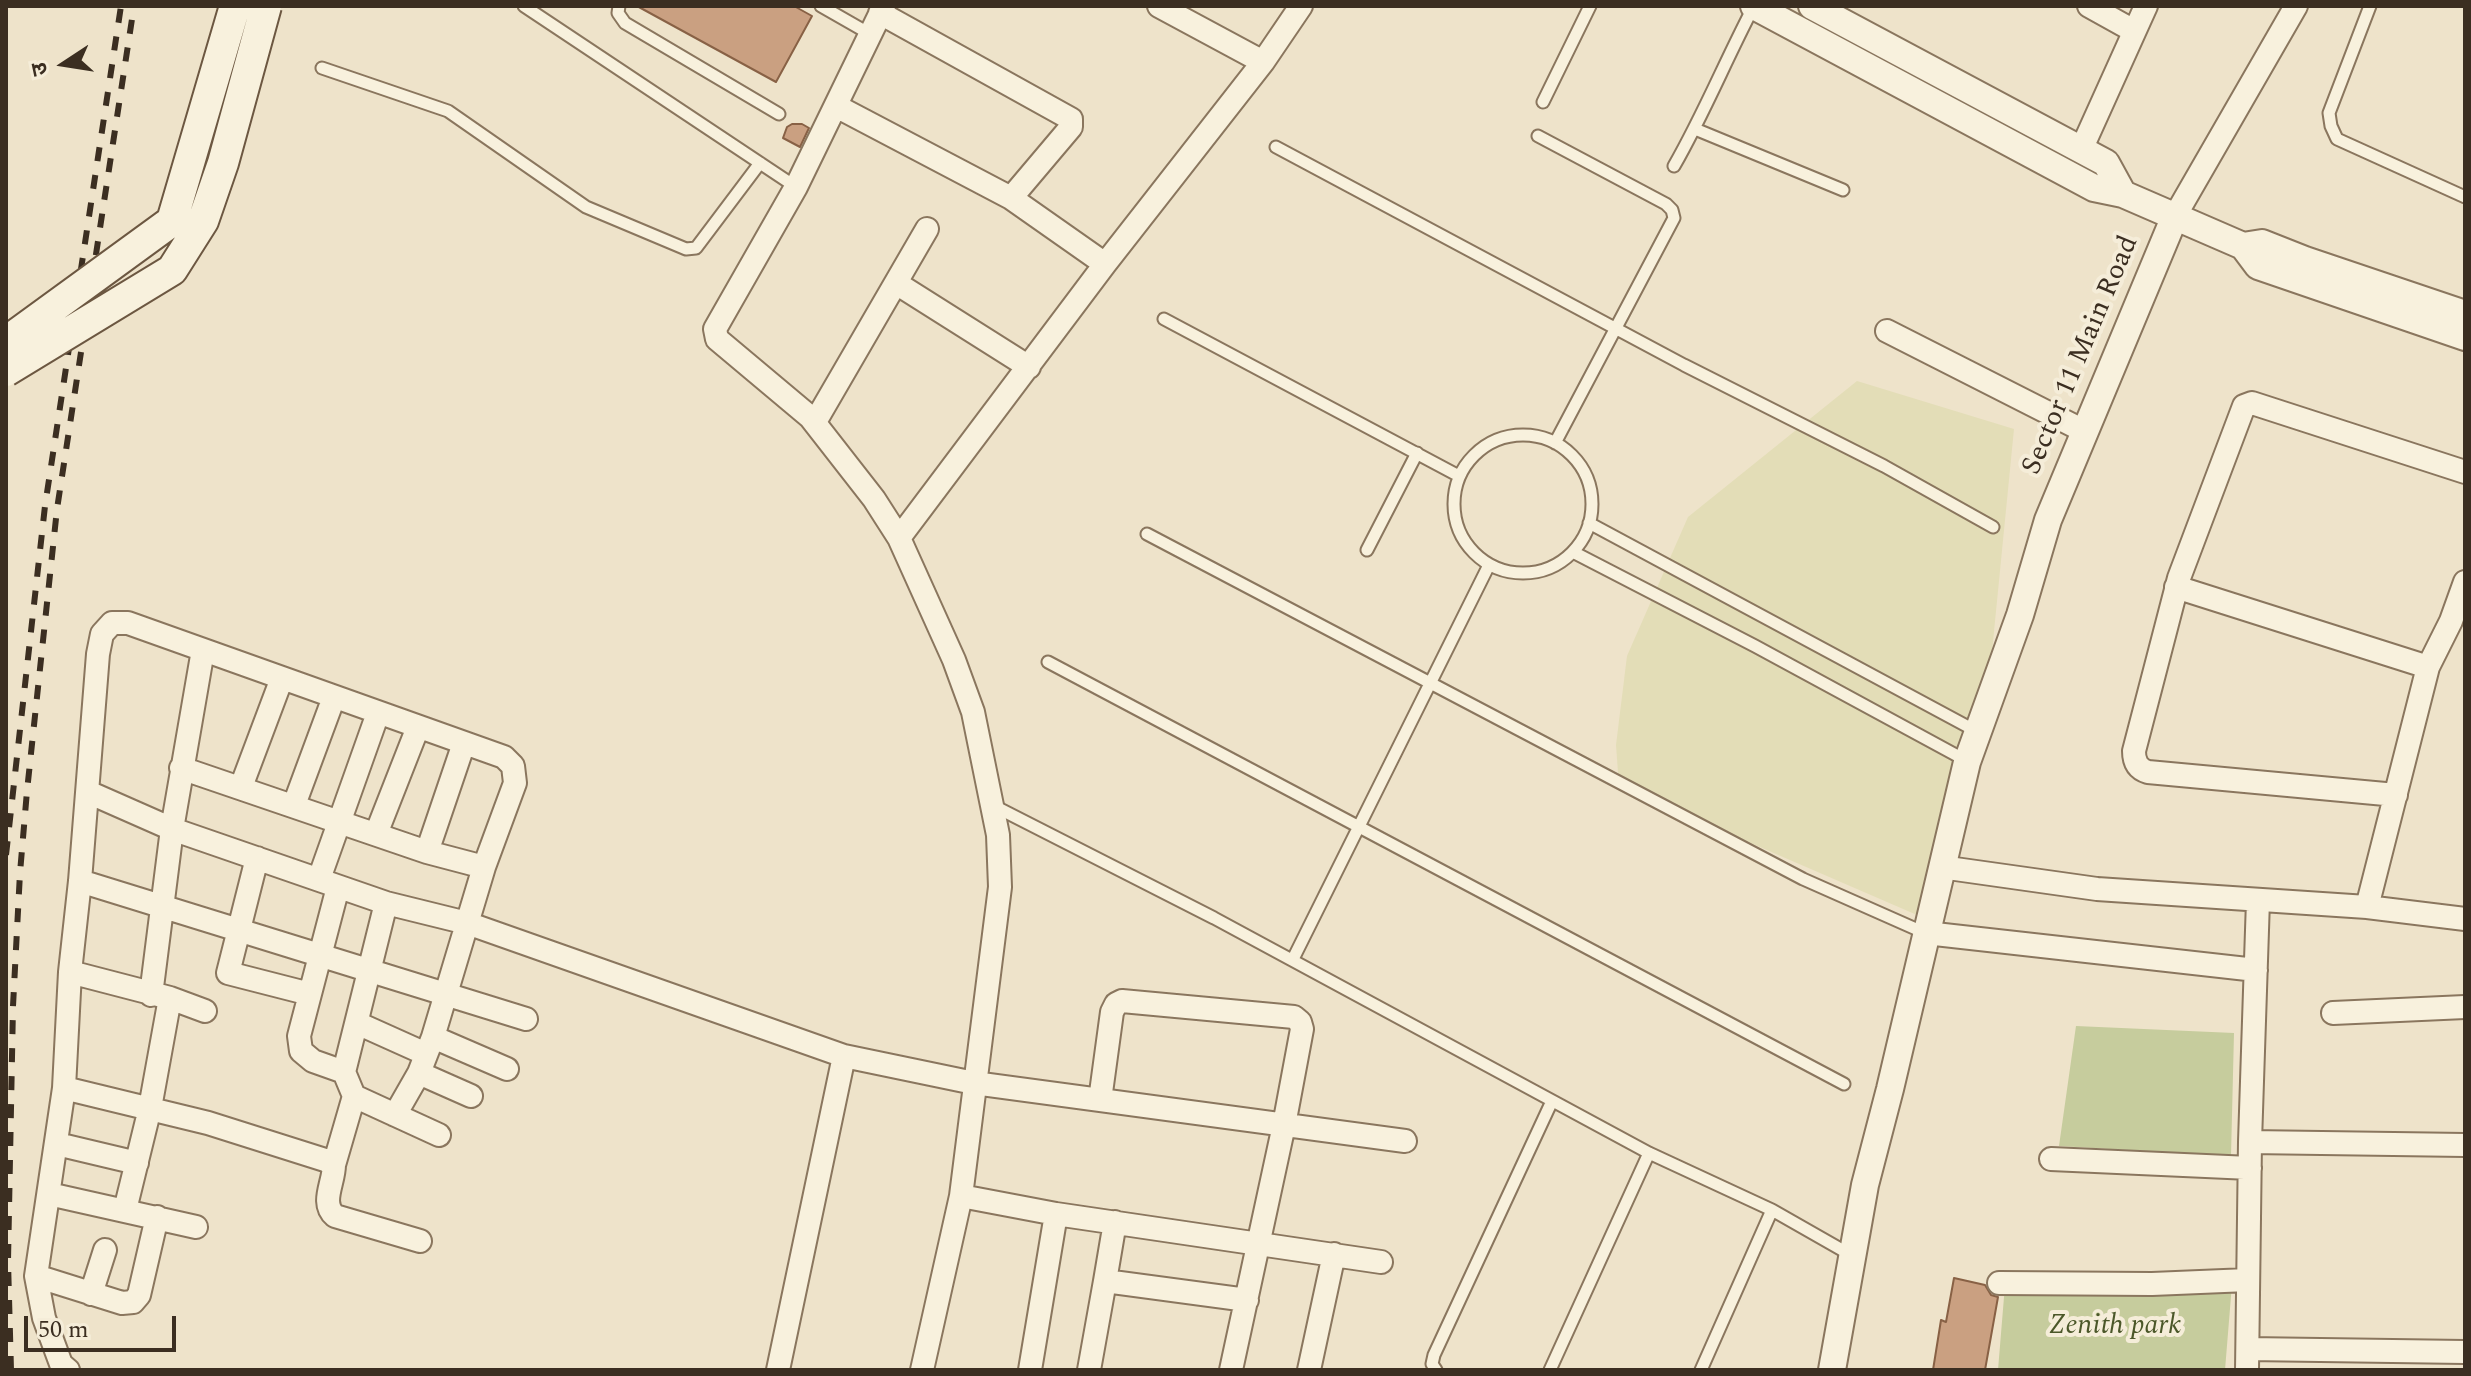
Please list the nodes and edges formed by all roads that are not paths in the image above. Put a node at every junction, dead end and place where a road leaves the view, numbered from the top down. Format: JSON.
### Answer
{"nodes":[{"id":1,"x":235,"y":6,"type":"edge"},
{"id":2,"x":266,"y":6,"type":"edge"},
{"id":3,"x":524,"y":6,"type":"edge"},
{"id":4,"x":619,"y":6,"type":"edge"},
{"id":5,"x":821,"y":6,"type":"edge"},
{"id":6,"x":1159,"y":6,"type":"edge"},
{"id":7,"x":1301,"y":6,"type":"edge"},
{"id":8,"x":1590,"y":6,"type":"edge"},
{"id":9,"x":1754,"y":6,"type":"edge"},
{"id":10,"x":2089,"y":6,"type":"edge"},
{"id":11,"x":2146,"y":6,"type":"edge"},
{"id":12,"x":2296,"y":6,"type":"edge"},
{"id":13,"x":2370,"y":6,"type":"edge"},
{"id":14,"x":1814,"y":7,"type":"edge"},
{"id":15,"x":882,"y":9,"type":"edge"},
{"id":16,"x":2134,"y":31,"type":"junction"},
{"id":17,"x":870,"y":34,"type":"junction"},
{"id":18,"x":1263,"y":62,"type":"junction"},
{"id":19,"x":322,"y":68,"type":"dead end"},
{"id":20,"x":1543,"y":102,"type":"dead end"},
{"id":21,"x":836,"y":106,"type":"junction"},
{"id":22,"x":779,"y":114,"type":"dead end"},
{"id":23,"x":1695,"y":129,"type":"junction"},
{"id":24,"x":1538,"y":136,"type":"dead end"},
{"id":25,"x":1276,"y":147,"type":"dead end"},
{"id":26,"x":2081,"y":150,"type":"junction"},
{"id":27,"x":760,"y":163,"type":"junction"},
{"id":28,"x":1674,"y":166,"type":"dead end"},
{"id":29,"x":796,"y":187,"type":"junction"},
{"id":30,"x":1843,"y":190,"type":"dead end"},
{"id":31,"x":2123,"y":194,"type":"junction"},
{"id":32,"x":2465,"y":197,"type":"edge"},
{"id":33,"x":1011,"y":198,"type":"junction"},
{"id":34,"x":2175,"y":216,"type":"junction"},
{"id":35,"x":927,"y":229,"type":"dead end"},
{"id":36,"x":2243,"y":246,"type":"junction"},
{"id":37,"x":1105,"y":264,"type":"junction"},
{"id":38,"x":896,"y":283,"type":"junction"},
{"id":39,"x":2465,"y":314,"type":"edge"},
{"id":40,"x":1164,"y":319,"type":"dead end"},
{"id":41,"x":1617,"y":329,"type":"junction"},
{"id":42,"x":1887,"y":331,"type":"dead end"},
{"id":43,"x":2465,"y":337,"type":"edge"},
{"id":44,"x":6,"y":342,"type":"edge"},
{"id":45,"x":1029,"y":367,"type":"junction"},
{"id":46,"x":6,"y":371,"type":"edge"},
{"id":47,"x":815,"y":422,"type":"junction"},
{"id":48,"x":2084,"y":431,"type":"junction"},
{"id":49,"x":1555,"y":443,"type":"junction"},
{"id":50,"x":1417,"y":453,"type":"junction"},
{"id":51,"x":2465,"y":472,"type":"edge"},
{"id":52,"x":1459,"y":476,"type":"junction"},
{"id":53,"x":1589,"y":523,"type":"junction"},
{"id":54,"x":1993,"y":527,"type":"dead end"},
{"id":55,"x":1147,"y":534,"type":"dead end"},
{"id":56,"x":899,"y":538,"type":"junction"},
{"id":57,"x":1367,"y":550,"type":"dead end"},
{"id":58,"x":1573,"y":552,"type":"junction"},
{"id":59,"x":1489,"y":565,"type":"junction"},
{"id":60,"x":2465,"y":582,"type":"edge"},
{"id":61,"x":2176,"y":587,"type":"junction"},
{"id":62,"x":203,"y":650,"type":"junction"},
{"id":63,"x":1048,"y":662,"type":"dead end"},
{"id":64,"x":2428,"y":667,"type":"junction"},
{"id":65,"x":282,"y":678,"type":"junction"},
{"id":66,"x":1430,"y":684,"type":"junction"},
{"id":67,"x":334,"y":697,"type":"junction"},
{"id":68,"x":378,"y":713,"type":"junction"},
{"id":69,"x":418,"y":727,"type":"junction"},
{"id":70,"x":1978,"y":732,"type":"junction"},
{"id":71,"x":464,"y":743,"type":"junction"},
{"id":72,"x":1967,"y":762,"type":"junction"},
{"id":73,"x":181,"y":768,"type":"junction"},
{"id":74,"x":241,"y":787,"type":"junction"},
{"id":75,"x":88,"y":792,"type":"junction"},
{"id":76,"x":2396,"y":795,"type":"junction"},
{"id":77,"x":294,"y":805,"type":"junction"},
{"id":78,"x":993,"y":806,"type":"junction"},
{"id":79,"x":340,"y":821,"type":"junction"},
{"id":80,"x":1358,"y":825,"type":"junction"},
{"id":81,"x":172,"y":829,"type":"junction"},
{"id":82,"x":376,"y":834,"type":"junction"},
{"id":83,"x":427,"y":852,"type":"junction"},
{"id":84,"x":257,"y":858,"type":"junction"},
{"id":85,"x":484,"y":867,"type":"junction"},
{"id":86,"x":1941,"y":867,"type":"junction"},
{"id":87,"x":80,"y":881,"type":"junction"},
{"id":88,"x":329,"y":883,"type":"junction"},
{"id":89,"x":2258,"y":900,"type":"junction"},
{"id":90,"x":386,"y":903,"type":"junction"},
{"id":91,"x":162,"y":907,"type":"junction"},
{"id":92,"x":2367,"y":907,"type":"junction"},
{"id":93,"x":2465,"y":919,"type":"edge"},
{"id":94,"x":467,"y":923,"type":"junction"},
{"id":95,"x":239,"y":930,"type":"junction"},
{"id":96,"x":1926,"y":933,"type":"junction"},
{"id":97,"x":321,"y":955,"type":"junction"},
{"id":98,"x":1293,"y":959,"type":"junction"},
{"id":99,"x":2256,"y":970,"type":"junction"},
{"id":100,"x":370,"y":971,"type":"junction"},
{"id":101,"x":70,"y":972,"type":"junction"},
{"id":102,"x":310,"y":994,"type":"junction"},
{"id":103,"x":446,"y":994,"type":"junction"},
{"id":104,"x":160,"y":996,"type":"junction"},
{"id":105,"x":2465,"y":1007,"type":"edge"},
{"id":106,"x":205,"y":1011,"type":"dead end"},
{"id":107,"x":2333,"y":1013,"type":"dead end"},
{"id":108,"x":526,"y":1019,"type":"dead end"},
{"id":109,"x":357,"y":1023,"type":"junction"},
{"id":110,"x":426,"y":1055,"type":"junction"},
{"id":111,"x":844,"y":1056,"type":"junction"},
{"id":112,"x":507,"y":1069,"type":"dead end"},
{"id":113,"x":344,"y":1072,"type":"junction"},
{"id":114,"x":974,"y":1083,"type":"junction"},
{"id":115,"x":1844,"y":1084,"type":"dead end"},
{"id":116,"x":64,"y":1088,"type":"junction"},
{"id":117,"x":354,"y":1096,"type":"junction"},
{"id":118,"x":471,"y":1096,"type":"dead end"},
{"id":119,"x":1100,"y":1100,"type":"junction"},
{"id":120,"x":1552,"y":1101,"type":"junction"},
{"id":121,"x":150,"y":1108,"type":"junction"},
{"id":122,"x":395,"y":1115,"type":"junction"},
{"id":123,"x":1284,"y":1125,"type":"junction"},
{"id":124,"x":439,"y":1135,"type":"dead end"},
{"id":125,"x":1405,"y":1141,"type":"dead end"},
{"id":126,"x":2250,"y":1142,"type":"junction"},
{"id":127,"x":57,"y":1144,"type":"junction"},
{"id":128,"x":2465,"y":1145,"type":"edge"},
{"id":129,"x":1649,"y":1153,"type":"junction"},
{"id":130,"x":2051,"y":1159,"type":"dead end"},
{"id":131,"x":137,"y":1163,"type":"junction"},
{"id":132,"x":334,"y":1165,"type":"junction"},
{"id":133,"x":2250,"y":1168,"type":"junction"},
{"id":134,"x":49,"y":1194,"type":"junction"},
{"id":135,"x":961,"y":1196,"type":"junction"},
{"id":136,"x":125,"y":1210,"type":"junction"},
{"id":137,"x":1772,"y":1210,"type":"junction"},
{"id":138,"x":1056,"y":1214,"type":"junction"},
{"id":139,"x":157,"y":1217,"type":"junction"},
{"id":140,"x":1115,"y":1222,"type":"junction"},
{"id":141,"x":196,"y":1227,"type":"dead end"},
{"id":142,"x":420,"y":1241,"type":"dead end"},
{"id":143,"x":1260,"y":1242,"type":"junction"},
{"id":144,"x":105,"y":1250,"type":"dead end"},
{"id":145,"x":1334,"y":1254,"type":"junction"},
{"id":146,"x":1851,"y":1255,"type":"junction"},
{"id":147,"x":1381,"y":1262,"type":"dead end"},
{"id":148,"x":36,"y":1276,"type":"junction"},
{"id":149,"x":2248,"y":1280,"type":"junction"},
{"id":150,"x":1105,"y":1281,"type":"junction"},
{"id":151,"x":1999,"y":1283,"type":"dead end"},
{"id":152,"x":91,"y":1294,"type":"junction"},
{"id":153,"x":1247,"y":1300,"type":"junction"},
{"id":154,"x":2464,"y":1358,"type":"edge"},
{"id":155,"x":2247,"y":1360,"type":"edge"},
{"id":156,"x":1034,"y":1369,"type":"edge"},
{"id":157,"x":68,"y":1370,"type":"edge"},
{"id":158,"x":778,"y":1370,"type":"edge"},
{"id":159,"x":922,"y":1370,"type":"edge"},
{"id":160,"x":1089,"y":1370,"type":"edge"},
{"id":161,"x":1231,"y":1370,"type":"edge"},
{"id":162,"x":1309,"y":1370,"type":"edge"},
{"id":163,"x":1436,"y":1370,"type":"edge"},
{"id":164,"x":1550,"y":1370,"type":"edge"},
{"id":165,"x":1701,"y":1370,"type":"edge"},
{"id":166,"x":1832,"y":1370,"type":"edge"}],
"edges":[{"from":1,"to":44,"type":"main road","bridge":true},
{"from":2,"to":46,"type":"main road","bridge":true},
{"from":3,"to":27,"type":"lane"},
{"from":4,"to":22,"type":"lane"},
{"from":5,"to":17,"type":"lane"},
{"from":6,"to":18,"type":"street"},
{"from":7,"to":18,"type":"street"},
{"from":8,"to":20,"type":"lane"},
{"from":9,"to":23,"type":"lane"},
{"from":9,"to":31,"type":"street"},
{"from":10,"to":16,"type":"street"},
{"from":11,"to":16,"type":"street"},
{"from":12,"to":34,"type":"street"},
{"from":13,"to":32,"type":"lane"},
{"from":14,"to":26,"type":"street"},
{"from":15,"to":17,"type":"street"},
{"from":15,"to":33,"type":"street"},
{"from":16,"to":26,"type":"street"},
{"from":17,"to":21,"type":"street"},
{"from":18,"to":37,"type":"street"},
{"from":19,"to":27,"type":"lane"},
{"from":21,"to":29,"type":"street"},
{"from":21,"to":33,"type":"street"},
{"from":23,"to":28,"type":"lane"},
{"from":23,"to":30,"type":"lane"},
{"from":24,"to":41,"type":"lane"},
{"from":25,"to":41,"type":"lane"},
{"from":26,"to":31,"type":"street"},
{"from":27,"to":29,"type":"lane"},
{"from":29,"to":47,"type":"street"},
{"from":31,"to":34,"type":"street"},
{"from":33,"to":37,"type":"street"},
{"from":34,"to":36,"type":"street"},
{"from":34,"to":48,"type":"street","name":"Sector 11 Main Road"},
{"from":35,"to":38,"type":"street"},
{"from":36,"to":39,"type":"street"},
{"from":36,"to":43,"type":"street"},
{"from":37,"to":45,"type":"street"},
{"from":38,"to":45,"type":"street"},
{"from":38,"to":47,"type":"street"},
{"from":40,"to":50,"type":"lane"},
{"from":41,"to":49,"type":"lane"},
{"from":41,"to":54,"type":"lane"},
{"from":42,"to":48,"type":"street"},
{"from":45,"to":56,"type":"street"},
{"from":47,"to":56,"type":"street"},
{"from":48,"to":70,"type":"street","name":"Sector 11 Main Road"},
{"from":49,"to":52,"type":"lane"},
{"from":49,"to":53,"type":"lane"},
{"from":50,"to":52,"type":"lane"},
{"from":50,"to":57,"type":"lane"},
{"from":51,"to":61,"type":"street"},
{"from":52,"to":59,"type":"lane"},
{"from":53,"to":58,"type":"lane"},
{"from":53,"to":70,"type":"lane"},
{"from":55,"to":66,"type":"lane"},
{"from":56,"to":78,"type":"street"},
{"from":58,"to":59,"type":"lane"},
{"from":58,"to":72,"type":"lane"},
{"from":59,"to":66,"type":"lane"},
{"from":60,"to":64,"type":"street"},
{"from":61,"to":64,"type":"street"},
{"from":61,"to":76,"type":"street"},
{"from":62,"to":65,"type":"street"},
{"from":62,"to":73,"type":"street"},
{"from":62,"to":75,"type":"street"},
{"from":63,"to":80,"type":"lane"},
{"from":64,"to":76,"type":"street"},
{"from":65,"to":67,"type":"street"},
{"from":65,"to":74,"type":"street"},
{"from":66,"to":80,"type":"lane"},
{"from":66,"to":96,"type":"lane"},
{"from":67,"to":68,"type":"street"},
{"from":67,"to":77,"type":"street"},
{"from":68,"to":69,"type":"street"},
{"from":68,"to":79,"type":"street"},
{"from":69,"to":71,"type":"street"},
{"from":69,"to":82,"type":"street"},
{"from":70,"to":72,"type":"street","name":"Sector 11 Main Road"},
{"from":71,"to":83,"type":"street"},
{"from":71,"to":85,"type":"street"},
{"from":72,"to":86,"type":"street","name":"Sector 11 Main Road"},
{"from":73,"to":74,"type":"street"},
{"from":73,"to":81,"type":"street"},
{"from":74,"to":77,"type":"street"},
{"from":75,"to":81,"type":"street"},
{"from":75,"to":87,"type":"street"},
{"from":76,"to":92,"type":"street"},
{"from":77,"to":79,"type":"street"},
{"from":78,"to":98,"type":"lane"},
{"from":78,"to":114,"type":"street"},
{"from":79,"to":82,"type":"street"},
{"from":79,"to":88,"type":"street"},
{"from":80,"to":98,"type":"lane"},
{"from":80,"to":115,"type":"lane"},
{"from":81,"to":84,"type":"street"},
{"from":81,"to":91,"type":"street"},
{"from":82,"to":83,"type":"street"},
{"from":83,"to":85,"type":"street"},
{"from":84,"to":88,"type":"street"},
{"from":84,"to":95,"type":"street"},
{"from":85,"to":94,"type":"street"},
{"from":86,"to":89,"type":"street"},
{"from":86,"to":96,"type":"street","name":"Sector 11 Main Road"},
{"from":87,"to":91,"type":"street"},
{"from":87,"to":101,"type":"street"},
{"from":88,"to":90,"type":"street"},
{"from":88,"to":97,"type":"street"},
{"from":89,"to":92,"type":"street"},
{"from":89,"to":99,"type":"street"},
{"from":90,"to":94,"type":"street"},
{"from":90,"to":100,"type":"street"},
{"from":91,"to":95,"type":"street"},
{"from":91,"to":104,"type":"street"},
{"from":92,"to":93,"type":"street"},
{"from":94,"to":103,"type":"street"},
{"from":94,"to":111,"type":"street"},
{"from":95,"to":97,"type":"street"},
{"from":95,"to":102,"type":"street"},
{"from":96,"to":99,"type":"street"},
{"from":96,"to":146,"type":"street","name":"Sector 11 Main Road"},
{"from":97,"to":100,"type":"street"},
{"from":97,"to":102,"type":"street"},
{"from":98,"to":120,"type":"lane"},
{"from":99,"to":126,"type":"street"},
{"from":100,"to":103,"type":"street"},
{"from":100,"to":109,"type":"street"},
{"from":101,"to":104,"type":"street"},
{"from":101,"to":116,"type":"street"},
{"from":102,"to":113,"type":"street"},
{"from":103,"to":108,"type":"street"},
{"from":103,"to":110,"type":"street"},
{"from":104,"to":106,"type":"street"},
{"from":104,"to":121,"type":"street"},
{"from":105,"to":107,"type":"street"},
{"from":109,"to":110,"type":"street"},
{"from":109,"to":113,"type":"street"},
{"from":110,"to":112,"type":"street"},
{"from":110,"to":118,"type":"street"},
{"from":110,"to":122,"type":"street"},
{"from":111,"to":114,"type":"street"},
{"from":111,"to":158,"type":"street"},
{"from":113,"to":117,"type":"street"},
{"from":114,"to":119,"type":"street"},
{"from":114,"to":135,"type":"street"},
{"from":116,"to":121,"type":"street"},
{"from":116,"to":127,"type":"street"},
{"from":117,"to":122,"type":"street"},
{"from":117,"to":132,"type":"street"},
{"from":119,"to":123,"type":"street"},
{"from":119,"to":123,"type":"street"},
{"from":120,"to":129,"type":"lane"},
{"from":120,"to":163,"type":"lane"},
{"from":121,"to":131,"type":"street"},
{"from":121,"to":132,"type":"street"},
{"from":122,"to":124,"type":"street"},
{"from":123,"to":125,"type":"street"},
{"from":123,"to":143,"type":"street"},
{"from":126,"to":128,"type":"street"},
{"from":126,"to":133,"type":"street"},
{"from":127,"to":131,"type":"street"},
{"from":127,"to":134,"type":"street"},
{"from":129,"to":137,"type":"lane"},
{"from":129,"to":164,"type":"lane"},
{"from":130,"to":133,"type":"street"},
{"from":131,"to":136,"type":"street"},
{"from":132,"to":142,"type":"street"},
{"from":133,"to":149,"type":"street"},
{"from":134,"to":136,"type":"street"},
{"from":134,"to":148,"type":"street"},
{"from":135,"to":138,"type":"street"},
{"from":135,"to":159,"type":"street"},
{"from":136,"to":139,"type":"street"},
{"from":137,"to":146,"type":"lane"},
{"from":137,"to":165,"type":"lane"},
{"from":138,"to":140,"type":"street"},
{"from":138,"to":156,"type":"street"},
{"from":139,"to":141,"type":"street"},
{"from":139,"to":152,"type":"street"},
{"from":140,"to":143,"type":"street"},
{"from":140,"to":150,"type":"street"},
{"from":143,"to":145,"type":"street"},
{"from":143,"to":153,"type":"street"},
{"from":144,"to":152,"type":"street"},
{"from":145,"to":147,"type":"street"},
{"from":145,"to":162,"type":"street"},
{"from":146,"to":166,"type":"street","name":"Sector 11 Main Road"},
{"from":148,"to":152,"type":"street"},
{"from":148,"to":157,"type":"street"},
{"from":149,"to":151,"type":"street"},
{"from":149,"to":155,"type":"street"},
{"from":150,"to":153,"type":"street"},
{"from":150,"to":160,"type":"street"},
{"from":153,"to":161,"type":"street"},
{"from":154,"to":155,"type":"street"}]}
